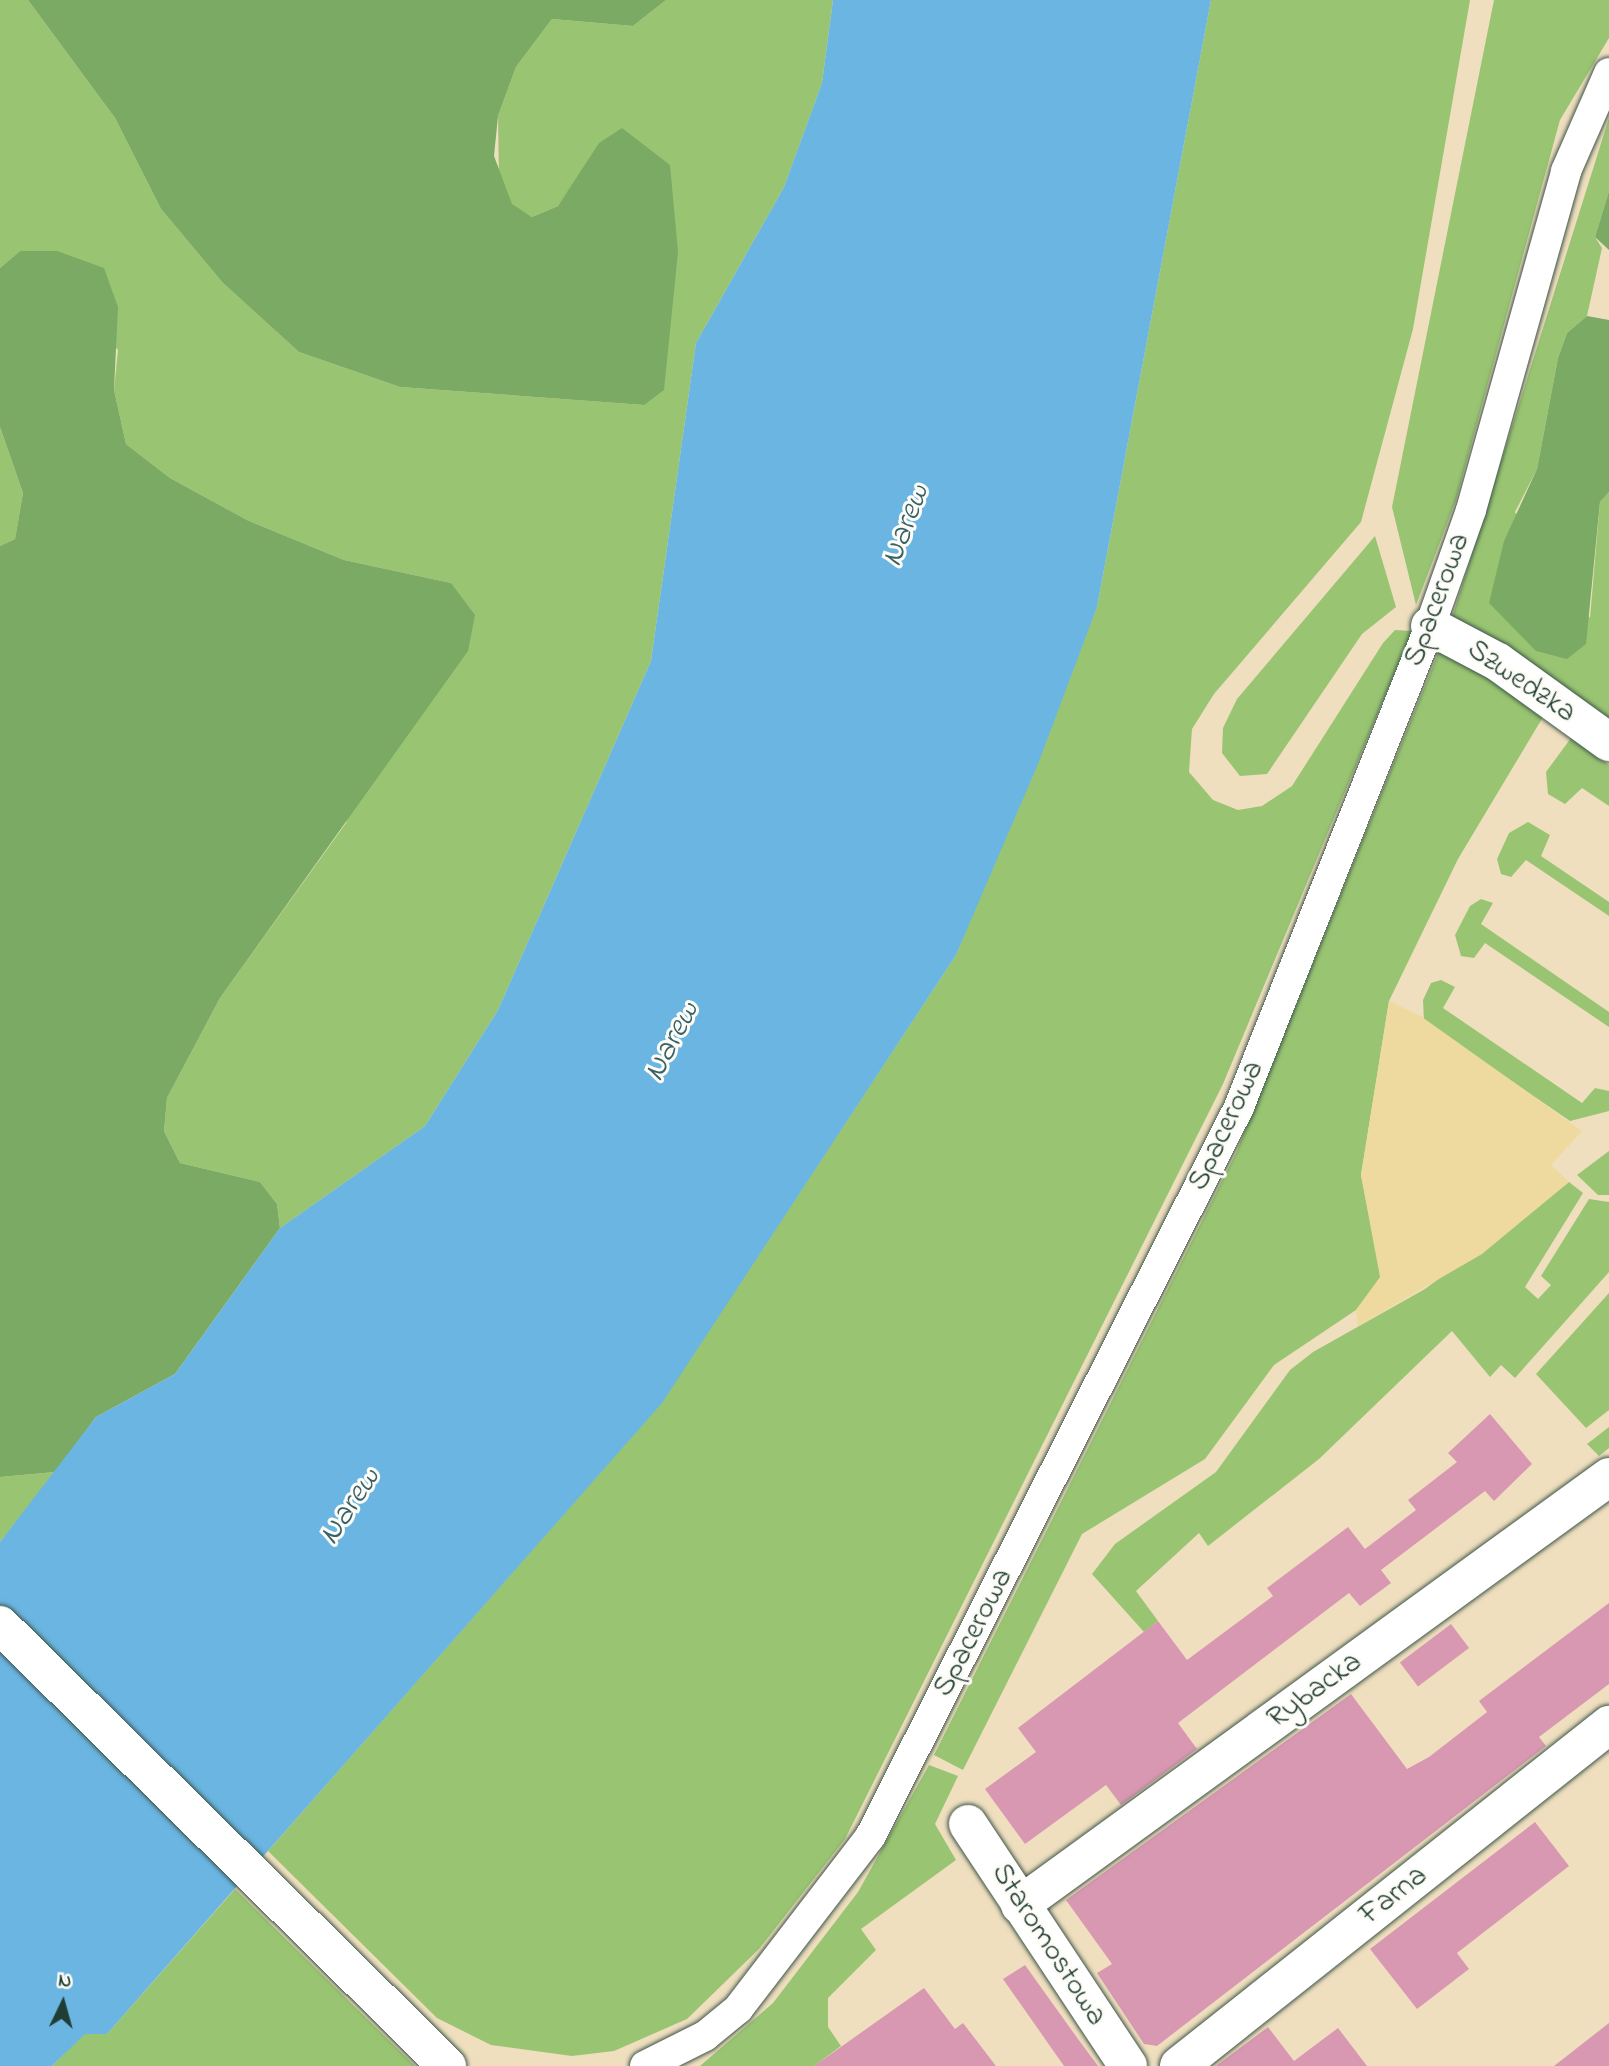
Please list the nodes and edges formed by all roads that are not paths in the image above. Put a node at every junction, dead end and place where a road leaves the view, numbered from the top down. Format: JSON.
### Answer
{"nodes":[{"id":1,"x":1609,"y":73,"type":"edge"},
{"id":2,"x":1430,"y":626,"type":"junction"},
{"id":3,"x":1609,"y":742,"type":"edge"},
{"id":4,"x":1609,"y":1477,"type":"edge"},
{"id":5,"x":0,"y":1625,"type":"edge"},
{"id":6,"x":1609,"y":1725,"type":"edge"},
{"id":7,"x":968,"y":1824,"type":"dead end"},
{"id":8,"x":1020,"y":1905,"type":"junction"},
{"id":9,"x":449,"y":2065,"type":"edge"},
{"id":10,"x":645,"y":2066,"type":"edge"},
{"id":11,"x":1128,"y":2066,"type":"edge"},
{"id":12,"x":1179,"y":2066,"type":"edge"}],
"edges":[{"from":1,"to":2,"type":"street","name":"Spacerowa"},
{"from":2,"to":3,"type":"street","name":"Szwedzka"},
{"from":2,"to":10,"type":"street","name":"Spacerowa"},
{"from":4,"to":8,"type":"street","name":"Rybacka"},
{"from":5,"to":9,"type":"street"},
{"from":6,"to":12,"type":"street","name":"Farna"},
{"from":7,"to":8,"type":"street","name":"Staromostowa"},
{"from":8,"to":11,"type":"street","name":"Staromostowa"}]}
